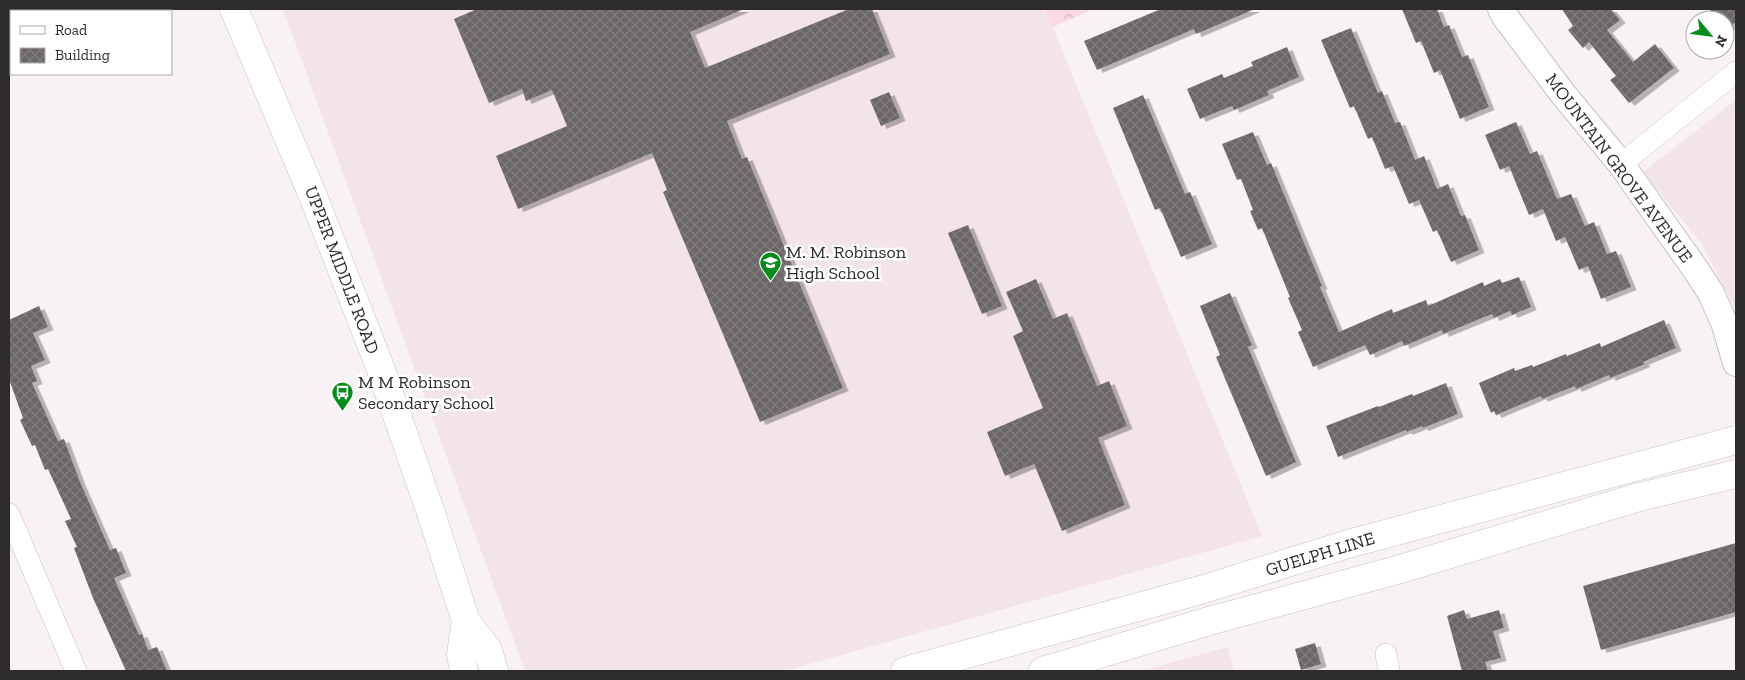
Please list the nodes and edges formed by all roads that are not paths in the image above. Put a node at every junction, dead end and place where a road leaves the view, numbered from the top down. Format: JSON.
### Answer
{"nodes":[{"id":1,"x":234,"y":9,"type":"edge"},
{"id":2,"x":1501,"y":9,"type":"edge"},
{"id":3,"x":1736,"y":72,"type":"edge"},
{"id":4,"x":1621,"y":164,"type":"junction"},
{"id":5,"x":1736,"y":362,"type":"edge"},
{"id":6,"x":1736,"y":440,"type":"edge"},
{"id":7,"x":1736,"y":474,"type":"edge"},
{"id":8,"x":9,"y":514,"type":"edge"},
{"id":9,"x":1256,"y":573,"type":"junction"},
{"id":10,"x":1266,"y":606,"type":"junction"},
{"id":11,"x":466,"y":621,"type":"junction"},
{"id":12,"x":76,"y":671,"type":"edge"},
{"id":13,"x":464,"y":671,"type":"edge"},
{"id":14,"x":494,"y":671,"type":"edge"},
{"id":15,"x":905,"y":671,"type":"edge"},
{"id":16,"x":1042,"y":671,"type":"edge"}],
"edges":[{"from":1,"to":11,"type":"main road","name":"UPPER MIDDLE ROAD"},
{"from":2,"to":4,"type":"street","name":"MOUNTAIN GROVE AVENUE"},
{"from":3,"to":4,"type":"street"},
{"from":4,"to":5,"type":"street","name":"MOUNTAIN GROVE AVENUE"},
{"from":6,"to":9,"type":"main road","name":"GUELPH LINE"},
{"from":7,"to":10,"type":"main road","name":"GUELPH LINE"},
{"from":8,"to":12,"type":"street"},
{"from":9,"to":10,"type":"main road"},
{"from":9,"to":15,"type":"main road","name":"GUELPH LINE"},
{"from":10,"to":16,"type":"main road","name":"GUELPH LINE"},
{"from":11,"to":13,"type":"main road","name":"UPPER MIDDLE ROAD"},
{"from":11,"to":14,"type":"main road","name":"UPPER MIDDLE ROAD"}]}
